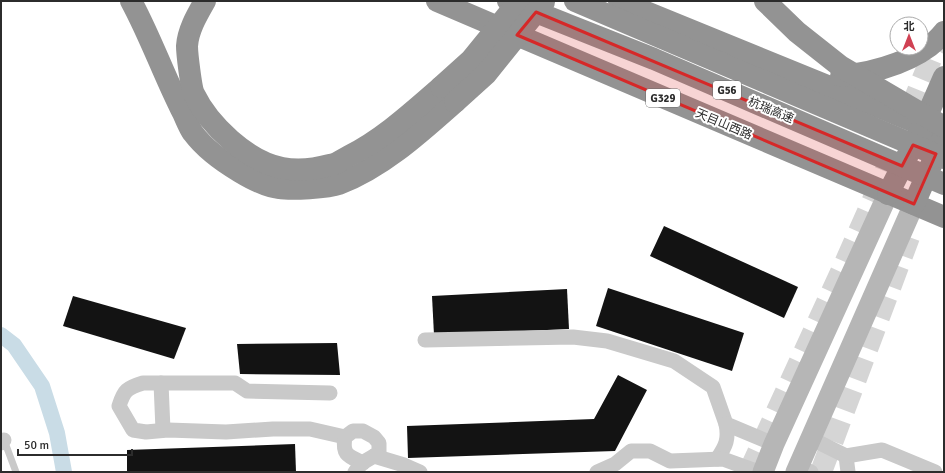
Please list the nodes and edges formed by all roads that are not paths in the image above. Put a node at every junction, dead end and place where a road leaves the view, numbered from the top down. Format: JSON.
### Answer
{"nodes":[{"id":1,"x":132,"y":1,"type":"edge"},
{"id":2,"x":204,"y":1,"type":"edge"},
{"id":3,"x":437,"y":1,"type":"edge"},
{"id":4,"x":508,"y":1,"type":"edge"},
{"id":5,"x":518,"y":1,"type":"edge"},
{"id":6,"x":545,"y":1,"type":"edge"},
{"id":7,"x":574,"y":1,"type":"edge"},
{"id":8,"x":619,"y":1,"type":"edge"},
{"id":9,"x":766,"y":1,"type":"edge"},
{"id":10,"x":944,"y":32,"type":"edge"},
{"id":11,"x":944,"y":77,"type":"edge"},
{"id":12,"x":807,"y":78,"type":"junction"},
{"id":13,"x":923,"y":125,"type":"junction"},
{"id":14,"x":944,"y":127,"type":"edge"},
{"id":15,"x":944,"y":136,"type":"edge"},
{"id":16,"x":944,"y":158,"type":"edge"},
{"id":17,"x":944,"y":184,"type":"edge"},
{"id":18,"x":888,"y":194,"type":"junction"},
{"id":19,"x":914,"y":204,"type":"junction"},
{"id":20,"x":944,"y":217,"type":"edge"},
{"id":21,"x":425,"y":340,"type":"dead end"},
{"id":22,"x":161,"y":383,"type":"junction"},
{"id":23,"x":330,"y":393,"type":"dead end"},
{"id":24,"x":726,"y":424,"type":"junction"},
{"id":25,"x":163,"y":430,"type":"junction"},
{"id":26,"x":345,"y":437,"type":"junction"},
{"id":27,"x":810,"y":438,"type":"junction"},
{"id":28,"x":2,"y":440,"type":"edge"},
{"id":29,"x":774,"y":444,"type":"junction"},
{"id":30,"x":846,"y":456,"type":"junction"},
{"id":31,"x":717,"y":459,"type":"junction"},
{"id":32,"x":364,"y":464,"type":"edge"},
{"id":33,"x":677,"y":467,"type":"edge"},
{"id":34,"x":802,"y":470,"type":"edge"},
{"id":35,"x":16,"y":472,"type":"edge"},
{"id":36,"x":420,"y":472,"type":"edge"},
{"id":37,"x":597,"y":472,"type":"edge"},
{"id":38,"x":759,"y":472,"type":"edge"},
{"id":39,"x":763,"y":472,"type":"edge"},
{"id":40,"x":848,"y":472,"type":"edge"},
{"id":41,"x":935,"y":472,"type":"edge"}],
"edges":[{"from":1,"to":6,"type":"highway","bridge":true},
{"from":2,"to":5,"type":"highway","bridge":true},
{"from":3,"to":18,"type":"highway","name":"天目山西路","number":"G329"},
{"from":4,"to":17,"type":"highway","name":"杭瑞高速","number":"G56","bridge":true},
{"from":7,"to":16,"type":"highway","name":"杭瑞高速","number":"G56","bridge":true},
{"from":8,"to":12,"type":"highway"},
{"from":9,"to":14,"type":"highway","bridge":true},
{"from":10,"to":12,"type":"highway"},
{"from":11,"to":13,"type":"highway"},
{"from":12,"to":13,"type":"highway"},
{"from":13,"to":15,"type":"highway"},
{"from":13,"to":18,"type":"highway"},
{"from":15,"to":19,"type":"highway"},
{"from":18,"to":19,"type":"highway","name":"天目山西路","number":"G329"},
{"from":18,"to":29,"type":"main road"},
{"from":19,"to":20,"type":"highway","name":"天目山西路","number":"G329"},
{"from":19,"to":27,"type":"main road"},
{"from":21,"to":24,"type":"street"},
{"from":22,"to":23,"type":"street"},
{"from":22,"to":25,"type":"street"},
{"from":22,"to":25,"type":"street"},
{"from":24,"to":29,"type":"street"},
{"from":24,"to":31,"type":"street"},
{"from":25,"to":26,"type":"street"},
{"from":26,"to":32,"type":"street"},
{"from":26,"to":32,"type":"street"},
{"from":27,"to":30,"type":"street"},
{"from":27,"to":34,"type":"main road"},
{"from":28,"to":35,"type":"lane"},
{"from":29,"to":39,"type":"main road"},
{"from":30,"to":40,"type":"street"},
{"from":30,"to":41,"type":"street"},
{"from":31,"to":33,"type":"street"},
{"from":31,"to":38,"type":"street"},
{"from":32,"to":36,"type":"street"},
{"from":33,"to":37,"type":"street"}]}
